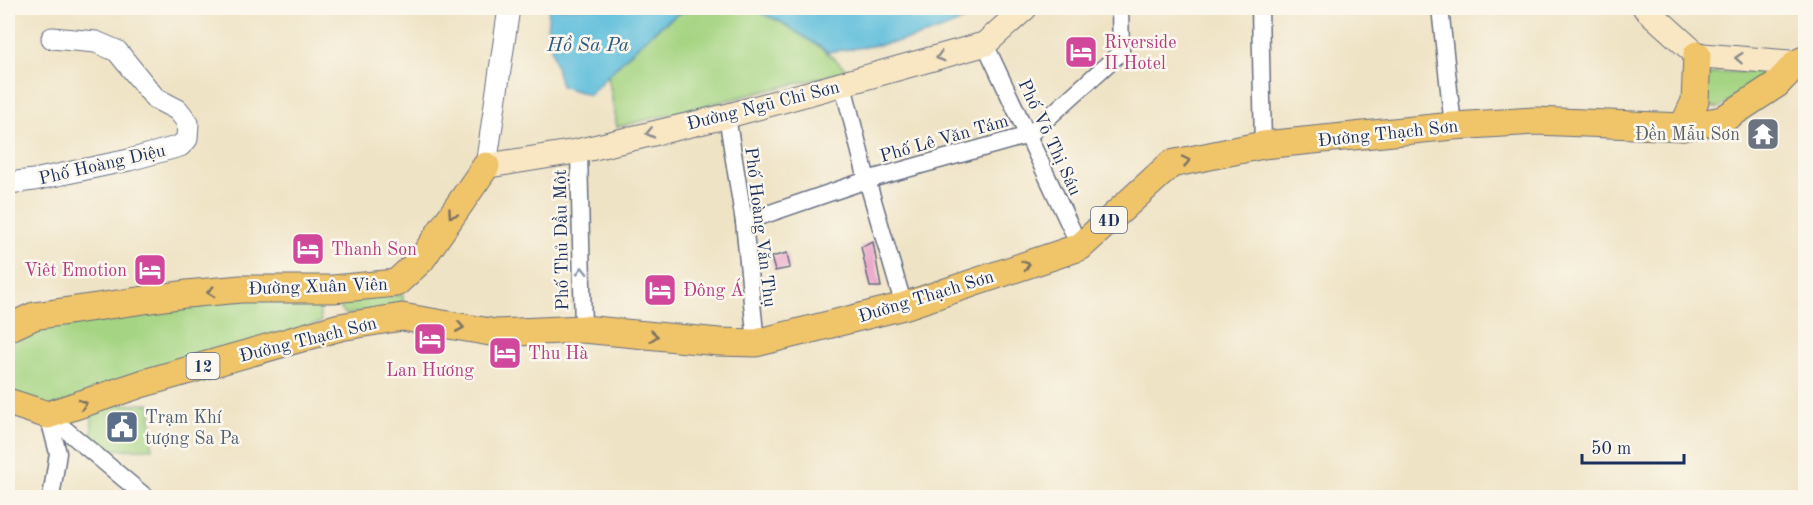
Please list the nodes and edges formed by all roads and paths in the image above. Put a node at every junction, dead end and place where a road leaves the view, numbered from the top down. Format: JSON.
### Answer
{"nodes":[{"id":1,"x":509,"y":8,"type":"edge"},
{"id":2,"x":1025,"y":8,"type":"edge"},
{"id":3,"x":1120,"y":8,"type":"edge"},
{"id":4,"x":1260,"y":8,"type":"edge"},
{"id":5,"x":1440,"y":8,"type":"edge"},
{"id":6,"x":1645,"y":8,"type":"edge"},
{"id":7,"x":52,"y":38,"type":"dead end"},
{"id":8,"x":985,"y":44,"type":"junction"},
{"id":9,"x":1697,"y":55,"type":"junction"},
{"id":10,"x":1801,"y":61,"type":"edge"},
{"id":11,"x":843,"y":85,"type":"junction"},
{"id":12,"x":727,"y":116,"type":"junction"},
{"id":13,"x":1453,"y":126,"type":"junction"},
{"id":14,"x":1683,"y":127,"type":"junction"},
{"id":15,"x":1029,"y":135,"type":"junction"},
{"id":16,"x":1263,"y":145,"type":"junction"},
{"id":17,"x":579,"y":151,"type":"junction"},
{"id":18,"x":486,"y":166,"type":"junction"},
{"id":19,"x":867,"y":180,"type":"junction"},
{"id":20,"x":8,"y":183,"type":"edge"},
{"id":21,"x":744,"y":222,"type":"junction"},
{"id":22,"x":1080,"y":247,"type":"junction"},
{"id":23,"x":333,"y":289,"type":"junction"},
{"id":24,"x":904,"y":306,"type":"junction"},
{"id":25,"x":402,"y":317,"type":"joint"},
{"id":26,"x":340,"y":327,"type":"junction"},
{"id":27,"x":8,"y":328,"type":"edge"},
{"id":28,"x":583,"y":329,"type":"junction"},
{"id":29,"x":756,"y":343,"type":"junction"},
{"id":30,"x":8,"y":402,"type":"edge"},
{"id":31,"x":48,"y":415,"type":"junction"},
{"id":32,"x":51,"y":498,"type":"edge"},
{"id":33,"x":147,"y":498,"type":"edge"}],
"edges":[{"from":1,"to":18,"type":"street","name":"Đường Xuân Viên"},
{"from":2,"to":8,"type":"main road","name":"Đường Ngũ Chỉ Sơn"},
{"from":3,"to":15,"type":"street","name":"Phố Lê Văn Tám"},
{"from":4,"to":16,"type":"street"},
{"from":5,"to":13,"type":"street"},
{"from":6,"to":9,"type":"main road"},
{"from":7,"to":20,"type":"street","name":"Phố Hoàng Diệu"},
{"from":8,"to":11,"type":"main road","name":"Đường Ngũ Chỉ Sơn","one_way":true},
{"from":8,"to":15,"type":"street","name":"Phố Võ Thị Sáu"},
{"from":10,"to":9,"type":"main road","one_way":true},
{"from":9,"to":14,"type":"main road"},
{"from":10,"to":14,"type":"main road","name":"Đường Thạch Sơn","number":"4D"},
{"from":11,"to":12,"type":"main road","name":"Đường Ngũ Chỉ Sơn"},
{"from":11,"to":19,"type":"street"},
{"from":12,"to":17,"type":"main road","name":"Đường Ngũ Chỉ Sơn","one_way":true},
{"from":12,"to":21,"type":"street","name":"Phố Hoàng Văn Thụ"},
{"from":13,"to":14,"type":"main road","name":"Đường Thạch Sơn","number":"4D"},
{"from":13,"to":16,"type":"main road","name":"Đường Thạch Sơn","number":"4D"},
{"from":15,"to":19,"type":"street","name":"Phố Lê Văn Tám"},
{"from":15,"to":22,"type":"street","name":"Phố Võ Thị Sáu"},
{"from":22,"to":16,"type":"main road","name":"Đường Thạch Sơn","number":"4D","one_way":true},
{"from":17,"to":18,"type":"main road","name":"Đường Ngũ Chỉ Sơn"},
{"from":28,"to":17,"type":"street","name":"Phố Thủ Dầu Một","one_way":true},
{"from":18,"to":23,"type":"main road","name":"Đường Xuân Viên","one_way":true},
{"from":19,"to":21,"type":"street","name":"Phố Lê Văn Tám"},
{"from":19,"to":24,"type":"street"},
{"from":21,"to":29,"type":"street","name":"Phố Hoàng Văn Thụ"},
{"from":24,"to":22,"type":"main road","name":"Đường Thạch Sơn","number":"4D","one_way":true},
{"from":23,"to":26,"type":"main road"},
{"from":23,"to":27,"type":"main road","name":"Đường Xuân Viên","one_way":true},
{"from":24,"to":29,"type":"main road","name":"Đường Thạch Sơn","number":"4D"},
{"from":25,"to":26,"type":"main road","name":"Đường Thạch Sơn","number":"12"},
{"from":25,"to":28,"type":"main road","name":"Đường Thạch Sơn","number":"4D","one_way":true},
{"from":31,"to":26,"type":"main road","name":"Đường Thạch Sơn","number":"12","one_way":true},
{"from":28,"to":29,"type":"main road","name":"Đường Thạch Sơn","number":"4D","one_way":true},
{"from":30,"to":31,"type":"main road"},
{"from":31,"to":32,"type":"street"},
{"from":31,"to":33,"type":"street"}]}
